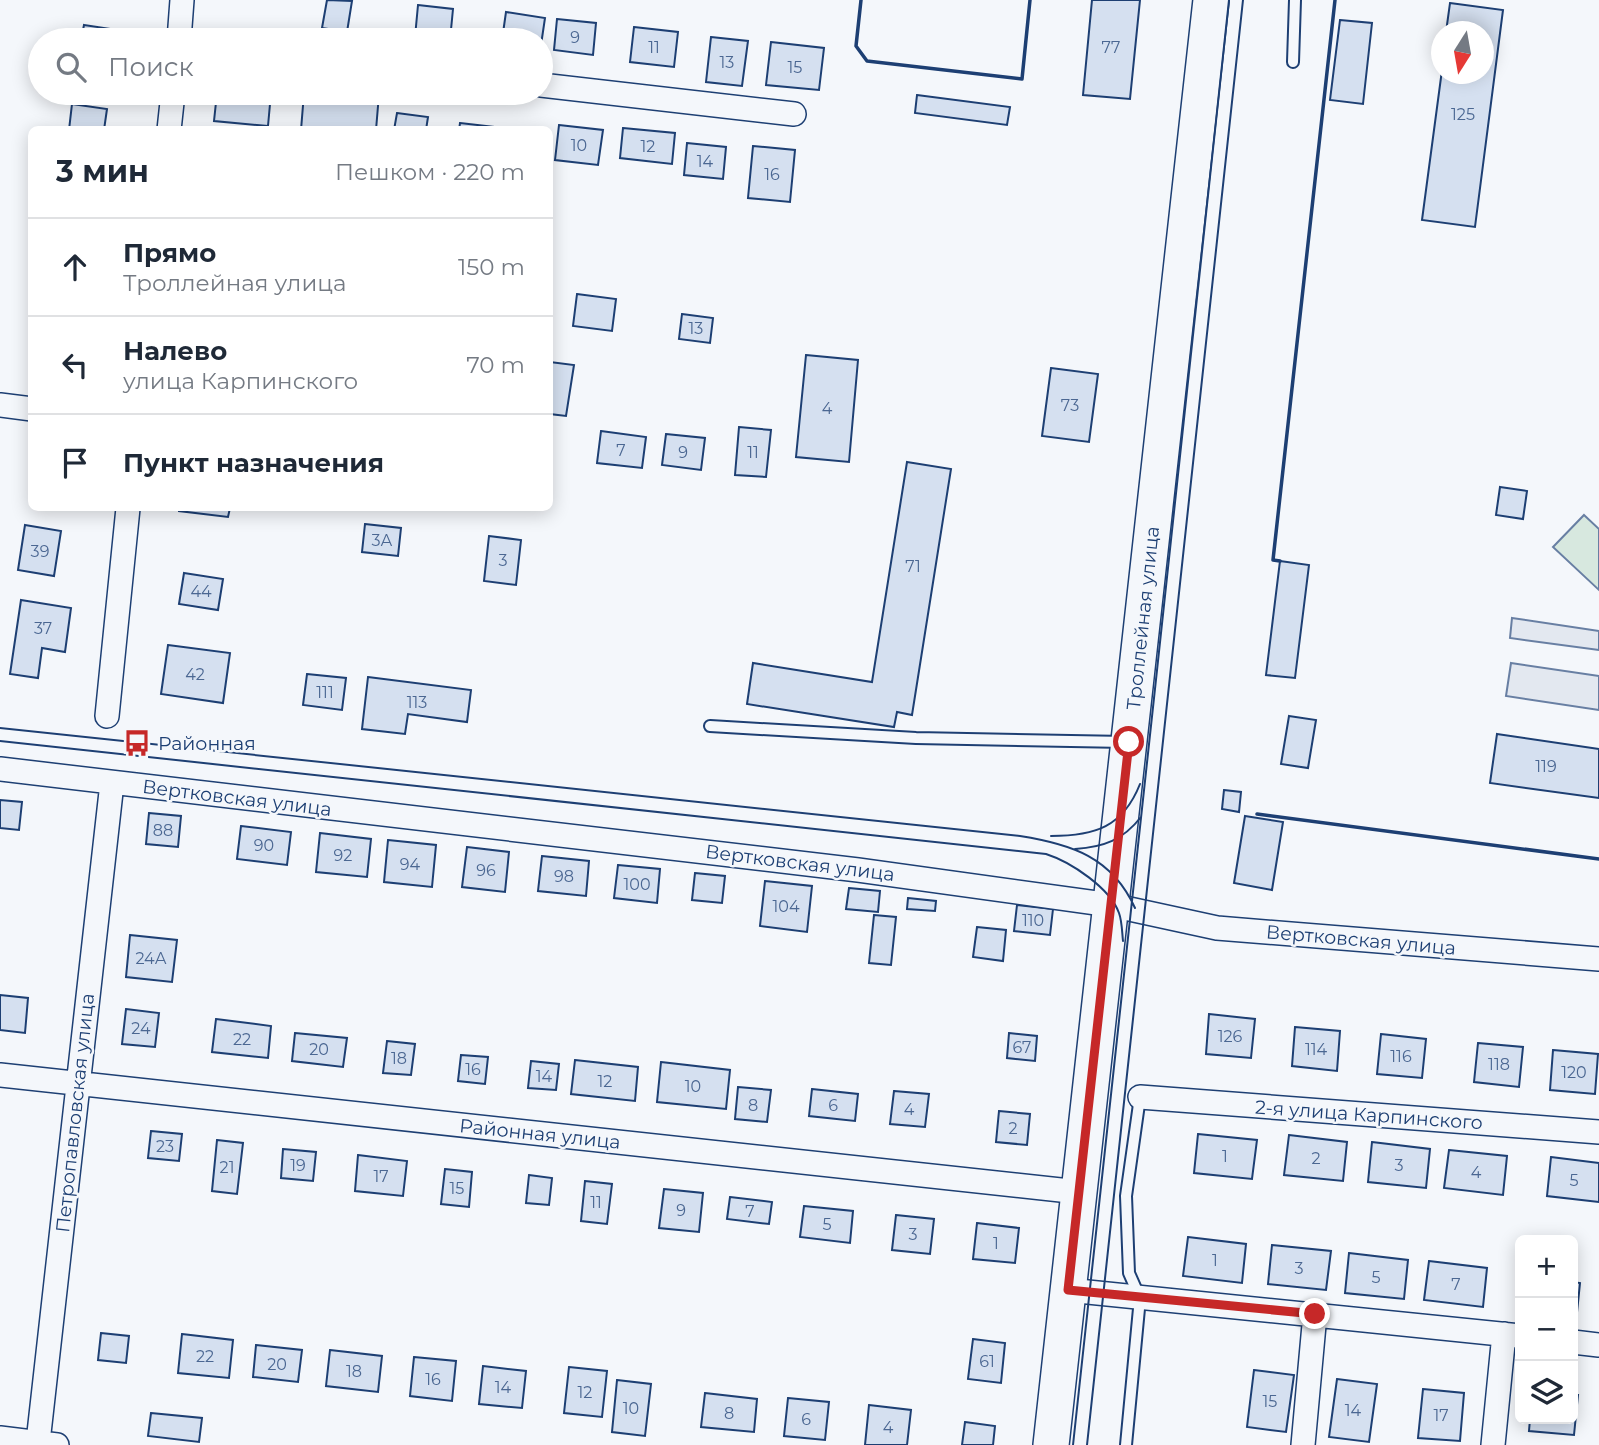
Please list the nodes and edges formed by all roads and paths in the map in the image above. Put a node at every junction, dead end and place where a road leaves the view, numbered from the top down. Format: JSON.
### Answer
{"nodes":[{"id":1,"x":182,"y":0,"type":"edge"},
{"id":2,"x":1211,"y":0,"type":"edge"},
{"id":3,"x":1295,"y":0,"type":"edge"},
{"id":4,"x":180,"y":28,"type":"edge"},
{"id":5,"x":1293,"y":62,"type":"dead end"},
{"id":6,"x":553,"y":86,"type":"edge"},
{"id":7,"x":172,"y":105,"type":"edge"},
{"id":8,"x":794,"y":114,"type":"dead end"},
{"id":9,"x":169,"y":126,"type":"edge"},
{"id":10,"x":0,"y":405,"type":"edge"},
{"id":11,"x":28,"y":408,"type":"edge"},
{"id":12,"x":128,"y":511,"type":"edge"},
{"id":13,"x":107,"y":716,"type":"dead end"},
{"id":14,"x":710,"y":726,"type":"dead end"},
{"id":15,"x":1129,"y":742,"type":"junction"},
{"id":16,"x":0,"y":769,"type":"edge"},
{"id":17,"x":113,"y":783,"type":"junction"},
{"id":18,"x":1111,"y":905,"type":"junction"},
{"id":19,"x":1599,"y":959,"type":"edge"},
{"id":20,"x":0,"y":1075,"type":"edge"},
{"id":21,"x":78,"y":1084,"type":"junction"},
{"id":22,"x":1139,"y":1097,"type":"joint"},
{"id":23,"x":1599,"y":1132,"type":"edge"},
{"id":24,"x":1079,"y":1192,"type":"junction"},
{"id":25,"x":1068,"y":1290,"type":"junction"},
{"id":26,"x":1140,"y":1298,"type":"junction"},
{"id":27,"x":1315,"y":1314,"type":"junction"},
{"id":28,"x":1512,"y":1335,"type":"edge"},
{"id":29,"x":1578,"y":1343,"type":"edge"},
{"id":30,"x":1599,"y":1345,"type":"edge"},
{"id":31,"x":0,"y":1437,"type":"edge"},
{"id":32,"x":48,"y":1444,"type":"edge"},
{"id":33,"x":1051,"y":1445,"type":"edge"},
{"id":34,"x":1126,"y":1445,"type":"edge"},
{"id":35,"x":1303,"y":1445,"type":"edge"},
{"id":36,"x":1493,"y":1445,"type":"edge"}],
"edges":[{"from":1,"to":4,"type":"street"},
{"from":2,"to":15,"type":"main road","name":"Троллейная улица"},
{"from":3,"to":5,"type":"lane"},
{"from":6,"to":8,"type":"street"},
{"from":7,"to":9,"type":"street"},
{"from":10,"to":11,"type":"street"},
{"from":12,"to":13,"type":"street"},
{"from":14,"to":15,"type":"lane"},
{"from":15,"to":18,"type":"main road","name":"Троллейная улица"},
{"from":16,"to":17,"type":"street","name":"Вертковская улица"},
{"from":17,"to":18,"type":"street","name":"Вертковская улица"},
{"from":17,"to":21,"type":"street","name":"Петропавловская улица"},
{"from":18,"to":19,"type":"street","name":"Вертковская улица"},
{"from":18,"to":24,"type":"main road","name":"Троллейная улица"},
{"from":20,"to":21,"type":"street","name":"Районная улица"},
{"from":21,"to":24,"type":"street","name":"Районная улица"},
{"from":21,"to":32,"type":"street","name":"Петропавловская улица"},
{"from":22,"to":23,"type":"street","name":"2-я улица Карпинского"},
{"from":22,"to":26,"type":"lane"},
{"from":24,"to":25,"type":"main road","name":"Троллейная улица"},
{"from":25,"to":26,"type":"street"},
{"from":25,"to":33,"type":"main road","name":"Троллейная улица"},
{"from":26,"to":27,"type":"street"},
{"from":26,"to":34,"type":"lane"},
{"from":27,"to":28,"type":"street"},
{"from":27,"to":35,"type":"street"},
{"from":28,"to":36,"type":"street"},
{"from":29,"to":30,"type":"street"},
{"from":31,"to":32,"type":"street"}]}
